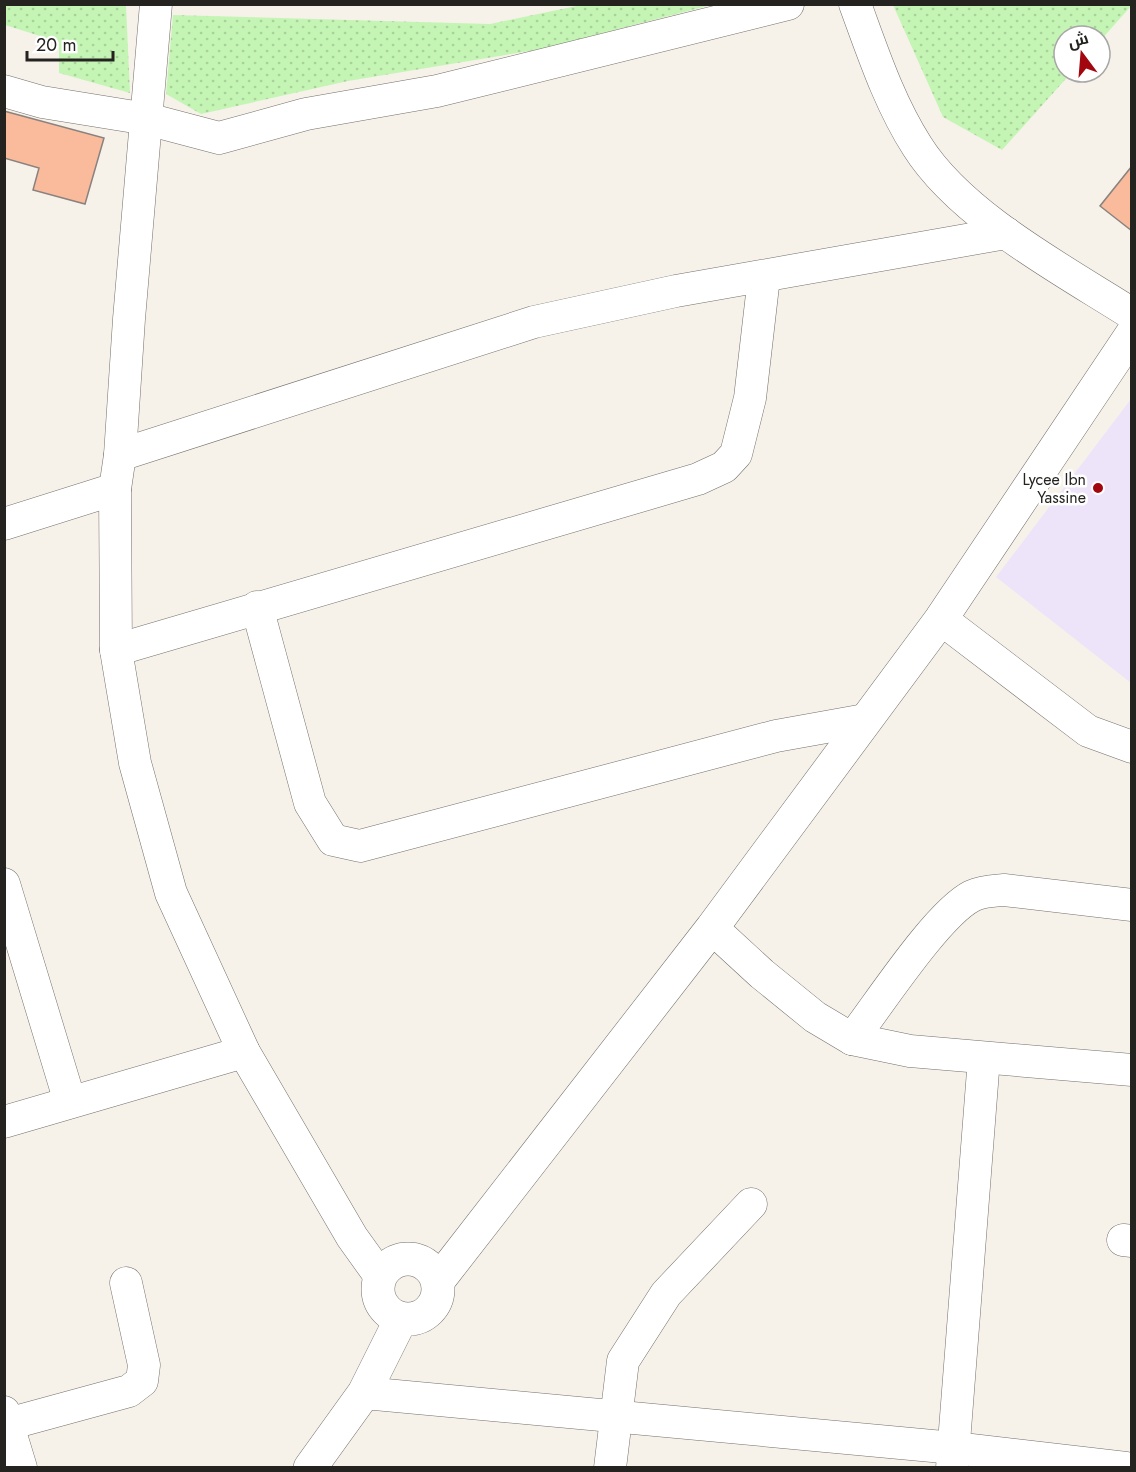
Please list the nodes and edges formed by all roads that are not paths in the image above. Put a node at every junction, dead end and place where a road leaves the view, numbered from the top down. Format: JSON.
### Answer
{"nodes":[{"id":1,"x":156,"y":4,"type":"edge"},
{"id":2,"x":788,"y":4,"type":"edge"},
{"id":3,"x":855,"y":4,"type":"edge"},
{"id":4,"x":4,"y":91,"type":"edge"},
{"id":5,"x":147,"y":119,"type":"junction"},
{"id":6,"x":1006,"y":233,"type":"junction"},
{"id":7,"x":764,"y":278,"type":"junction"},
{"id":8,"x":1131,"y":314,"type":"edge"},
{"id":9,"x":1131,"y":334,"type":"edge"},
{"id":10,"x":120,"y":455,"type":"junction"},
{"id":11,"x":115,"y":489,"type":"junction"},
{"id":12,"x":4,"y":524,"type":"edge"},
{"id":13,"x":257,"y":607,"type":"junction"},
{"id":14,"x":941,"y":619,"type":"junction"},
{"id":15,"x":116,"y":650,"type":"junction"},
{"id":16,"x":865,"y":720,"type":"junction"},
{"id":17,"x":1131,"y":747,"type":"edge"},
{"id":18,"x":4,"y":884,"type":"edge"},
{"id":19,"x":1131,"y":905,"type":"edge"},
{"id":20,"x":712,"y":928,"type":"junction"},
{"id":21,"x":852,"y":1039,"type":"junction"},
{"id":22,"x":244,"y":1052,"type":"junction"},
{"id":23,"x":984,"y":1058,"type":"junction"},
{"id":24,"x":1131,"y":1070,"type":"edge"},
{"id":25,"x":70,"y":1102,"type":"junction"},
{"id":26,"x":4,"y":1122,"type":"edge"},
{"id":27,"x":751,"y":1204,"type":"dead end"},
{"id":28,"x":380,"y":1276,"type":"junction"},
{"id":29,"x":438,"y":1281,"type":"junction"},
{"id":30,"x":126,"y":1283,"type":"dead end"},
{"id":31,"x":401,"y":1319,"type":"junction"},
{"id":32,"x":364,"y":1393,"type":"junction"},
{"id":33,"x":616,"y":1416,"type":"junction"},
{"id":34,"x":6,"y":1418,"type":"edge"},
{"id":35,"x":953,"y":1458,"type":"edge"},
{"id":36,"x":21,"y":1467,"type":"edge"},
{"id":37,"x":310,"y":1467,"type":"edge"},
{"id":38,"x":610,"y":1467,"type":"edge"},
{"id":39,"x":1126,"y":1467,"type":"edge"}],
"edges":[{"from":1,"to":5,"type":"street"},
{"from":2,"to":5,"type":"street"},
{"from":3,"to":6,"type":"street"},
{"from":4,"to":5,"type":"street"},
{"from":5,"to":10,"type":"street"},
{"from":6,"to":7,"type":"street"},
{"from":6,"to":8,"type":"street"},
{"from":7,"to":10,"type":"street"},
{"from":7,"to":13,"type":"street"},
{"from":9,"to":14,"type":"street"},
{"from":10,"to":11,"type":"street"},
{"from":11,"to":12,"type":"street"},
{"from":11,"to":15,"type":"street"},
{"from":13,"to":15,"type":"street"},
{"from":13,"to":16,"type":"street"},
{"from":14,"to":16,"type":"street"},
{"from":14,"to":17,"type":"street"},
{"from":15,"to":22,"type":"street"},
{"from":16,"to":20,"type":"street"},
{"from":18,"to":25,"type":"street"},
{"from":19,"to":21,"type":"street"},
{"from":20,"to":21,"type":"street"},
{"from":20,"to":29,"type":"street"},
{"from":21,"to":23,"type":"street"},
{"from":22,"to":25,"type":"street"},
{"from":22,"to":28,"type":"street"},
{"from":23,"to":24,"type":"street"},
{"from":23,"to":35,"type":"street"},
{"from":25,"to":26,"type":"street"},
{"from":27,"to":33,"type":"street"},
{"from":28,"to":29,"type":"street"},
{"from":28,"to":31,"type":"street"},
{"from":29,"to":31,"type":"street"},
{"from":30,"to":34,"type":"street"},
{"from":31,"to":32,"type":"street"},
{"from":32,"to":33,"type":"street"},
{"from":32,"to":37,"type":"street"},
{"from":33,"to":35,"type":"street"},
{"from":33,"to":38,"type":"street"},
{"from":34,"to":36,"type":"street"},
{"from":35,"to":39,"type":"street"}]}
